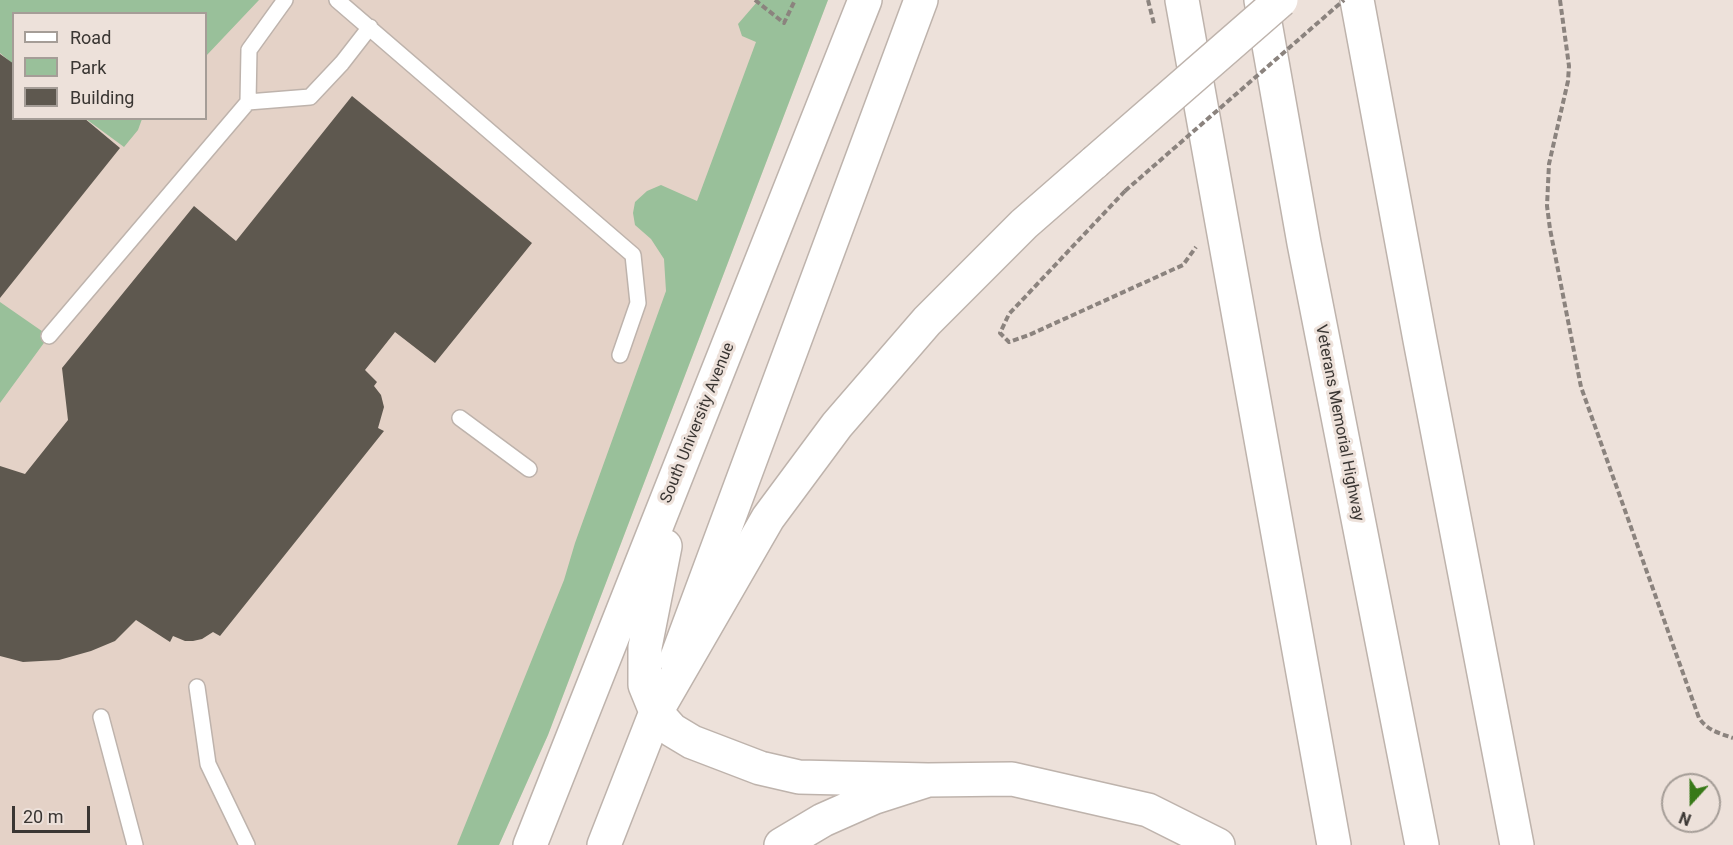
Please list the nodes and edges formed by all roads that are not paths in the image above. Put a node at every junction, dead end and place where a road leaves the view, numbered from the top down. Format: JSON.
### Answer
{"nodes":[{"id":1,"x":285,"y":0,"type":"edge"},
{"id":2,"x":865,"y":0,"type":"edge"},
{"id":3,"x":921,"y":0,"type":"edge"},
{"id":4,"x":1182,"y":0,"type":"edge"},
{"id":5,"x":1261,"y":0,"type":"edge"},
{"id":6,"x":1281,"y":0,"type":"edge"},
{"id":7,"x":1357,"y":0,"type":"edge"},
{"id":8,"x":340,"y":1,"type":"edge"},
{"id":9,"x":370,"y":27,"type":"junction"},
{"id":10,"x":248,"y":102,"type":"junction"},
{"id":11,"x":49,"y":336,"type":"dead end"},
{"id":12,"x":620,"y":355,"type":"dead end"},
{"id":13,"x":460,"y":418,"type":"dead end"},
{"id":14,"x":682,"y":462,"type":"junction"},
{"id":15,"x":529,"y":469,"type":"dead end"},
{"id":16,"x":197,"y":687,"type":"dead end"},
{"id":17,"x":656,"y":712,"type":"junction"},
{"id":18,"x":101,"y":717,"type":"dead end"},
{"id":19,"x":928,"y":780,"type":"junction"},
{"id":20,"x":135,"y":845,"type":"edge"},
{"id":21,"x":247,"y":845,"type":"edge"},
{"id":22,"x":530,"y":845,"type":"edge"},
{"id":23,"x":604,"y":845,"type":"edge"},
{"id":24,"x":781,"y":845,"type":"edge"},
{"id":25,"x":1218,"y":845,"type":"edge"},
{"id":26,"x":1334,"y":845,"type":"edge"},
{"id":27,"x":1422,"y":845,"type":"edge"},
{"id":28,"x":1517,"y":845,"type":"edge"}],
"edges":[{"from":1,"to":10,"type":"lane"},
{"from":2,"to":14,"type":"main road","name":"South University Avenue"},
{"from":3,"to":17,"type":"main road"},
{"from":4,"to":26,"type":"main road"},
{"from":5,"to":27,"type":"main road","name":"Veterans Memorial Highway"},
{"from":6,"to":17,"type":"main road","bridge":true},
{"from":7,"to":28,"type":"main road"},
{"from":8,"to":9,"type":"lane"},
{"from":9,"to":10,"type":"lane"},
{"from":9,"to":12,"type":"lane"},
{"from":10,"to":11,"type":"lane"},
{"from":13,"to":15,"type":"lane"},
{"from":14,"to":17,"type":"main road"},
{"from":14,"to":22,"type":"main road","name":"South University Avenue"},
{"from":16,"to":21,"type":"lane"},
{"from":17,"to":19,"type":"main road"},
{"from":17,"to":23,"type":"main road"},
{"from":18,"to":20,"type":"lane"},
{"from":19,"to":24,"type":"main road"},
{"from":19,"to":25,"type":"main road"}]}
